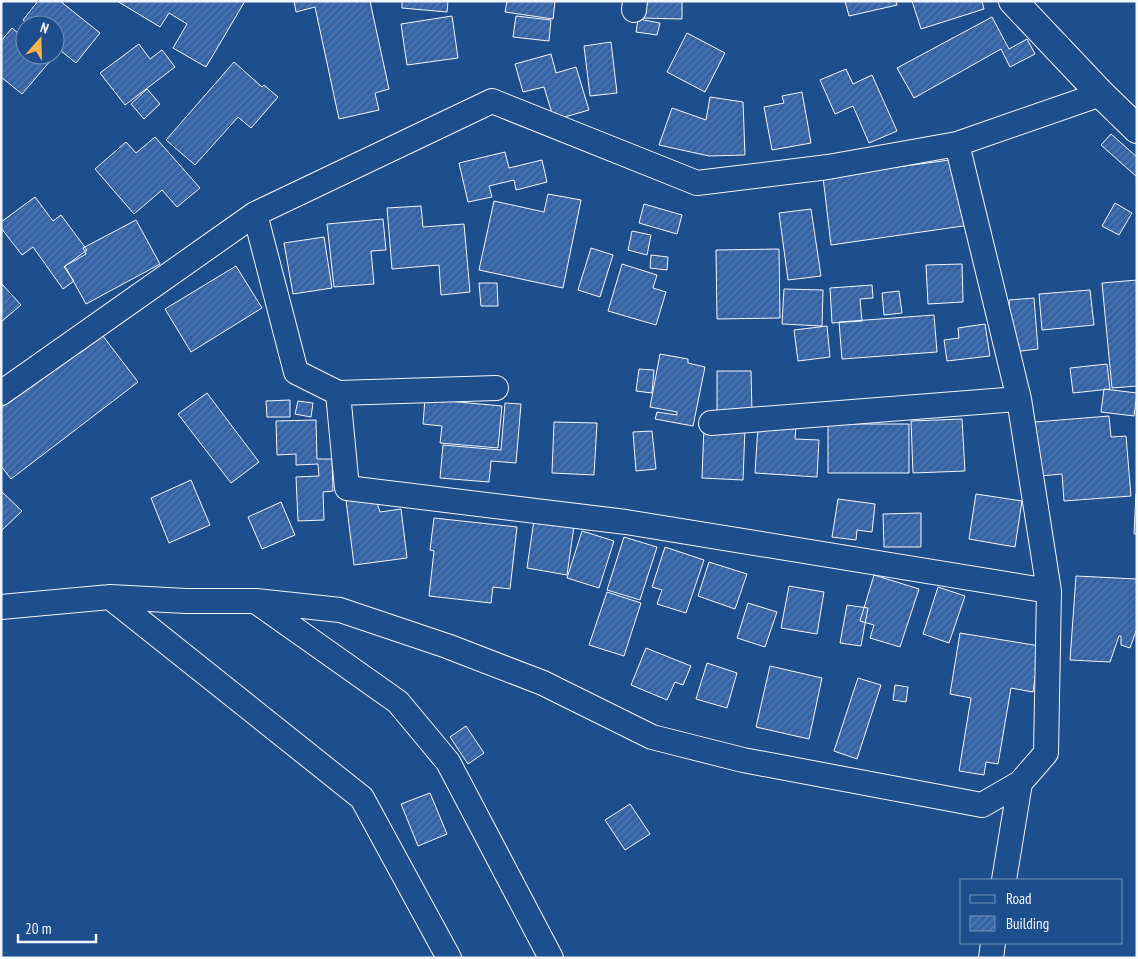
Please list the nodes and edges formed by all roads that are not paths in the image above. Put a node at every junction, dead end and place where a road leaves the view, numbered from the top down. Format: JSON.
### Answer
{"nodes":[{"id":1,"x":1013,"y":1,"type":"edge"},
{"id":2,"x":1100,"y":94,"type":"junction"},
{"id":3,"x":1137,"y":129,"type":"edge"},
{"id":4,"x":957,"y":144,"type":"junction"},
{"id":5,"x":255,"y":214,"type":"junction"},
{"id":6,"x":496,"y":388,"type":"dead end"},
{"id":7,"x":1,"y":393,"type":"edge"},
{"id":8,"x":338,"y":393,"type":"junction"},
{"id":9,"x":1019,"y":399,"type":"junction"},
{"id":10,"x":711,"y":423,"type":"dead end"},
{"id":11,"x":1049,"y":591,"type":"junction"},
{"id":12,"x":110,"y":597,"type":"junction"},
{"id":13,"x":256,"y":601,"type":"junction"},
{"id":14,"x":1,"y":607,"type":"edge"},
{"id":15,"x":1020,"y":783,"type":"junction"},
{"id":16,"x":1004,"y":879,"type":"edge"},
{"id":17,"x":993,"y":944,"type":"edge"},
{"id":18,"x":449,"y":958,"type":"edge"},
{"id":19,"x":551,"y":958,"type":"edge"},
{"id":20,"x":991,"y":958,"type":"edge"}],
"edges":[{"from":1,"to":2,"type":"street"},
{"from":2,"to":3,"type":"street"},
{"from":2,"to":4,"type":"street"},
{"from":4,"to":5,"type":"street"},
{"from":4,"to":9,"type":"street"},
{"from":5,"to":7,"type":"street"},
{"from":5,"to":8,"type":"street"},
{"from":6,"to":8,"type":"street"},
{"from":8,"to":11,"type":"street"},
{"from":9,"to":10,"type":"street"},
{"from":9,"to":11,"type":"street"},
{"from":11,"to":15,"type":"street"},
{"from":12,"to":13,"type":"street"},
{"from":12,"to":14,"type":"street"},
{"from":12,"to":18,"type":"street"},
{"from":13,"to":15,"type":"street"},
{"from":13,"to":19,"type":"street"},
{"from":15,"to":16,"type":"street"},
{"from":17,"to":20,"type":"street"}]}
